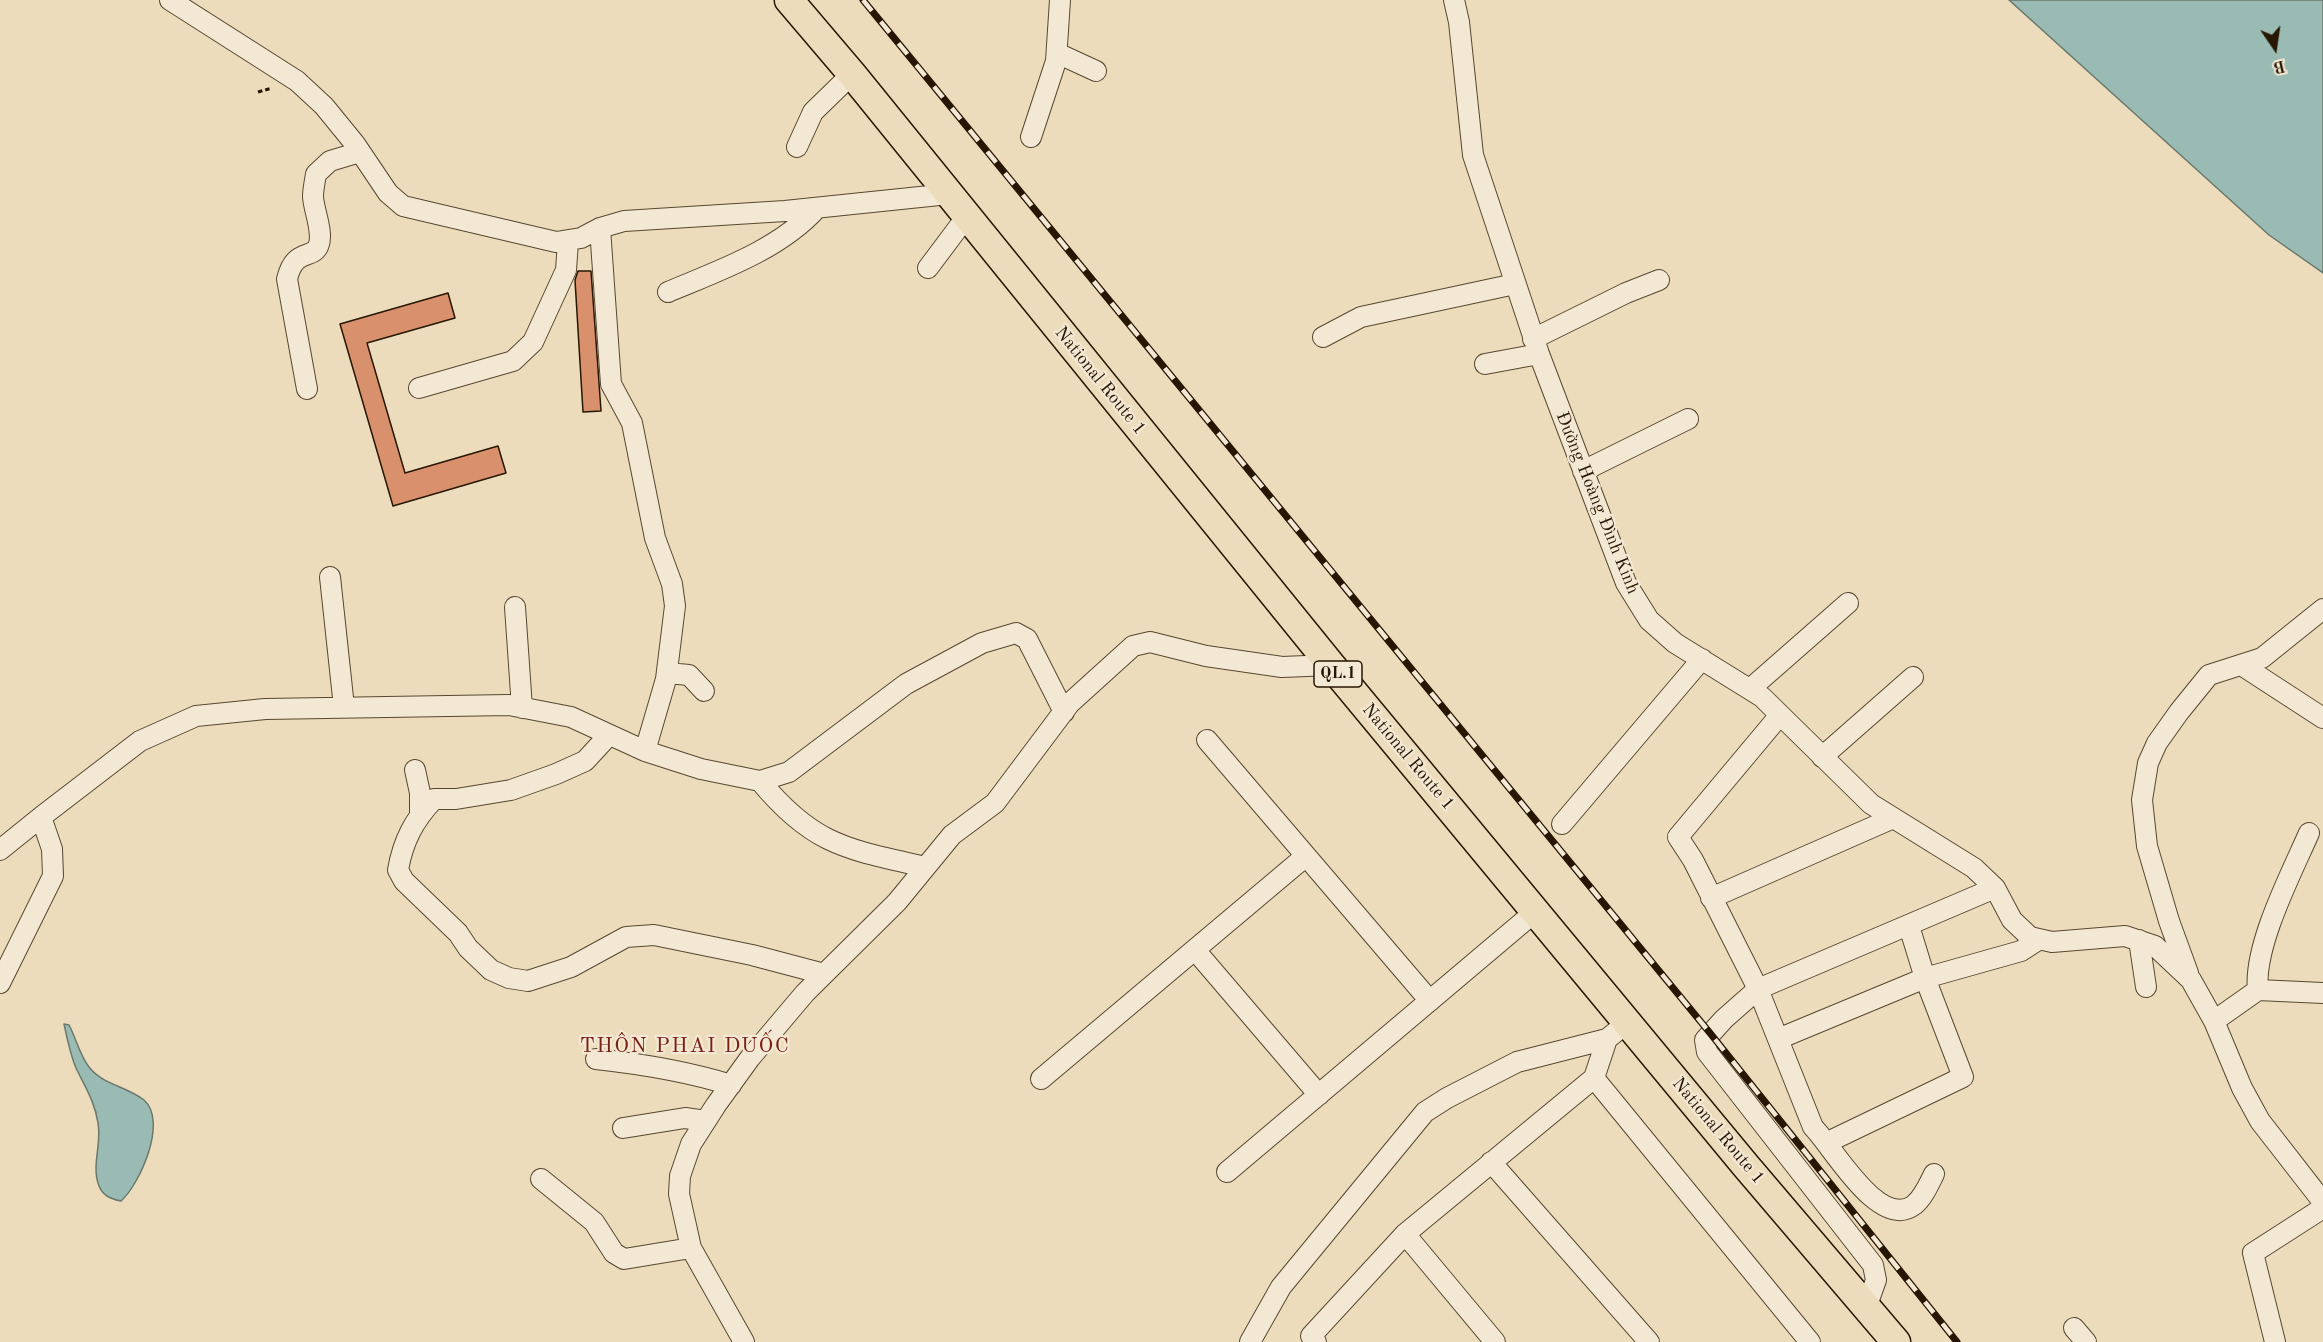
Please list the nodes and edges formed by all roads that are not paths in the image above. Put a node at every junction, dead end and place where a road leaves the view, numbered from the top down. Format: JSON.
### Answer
{"nodes":[{"id":1,"x":170,"y":0,"type":"edge"},
{"id":2,"x":789,"y":0,"type":"edge"},
{"id":3,"x":1060,"y":0,"type":"edge"},
{"id":4,"x":1454,"y":0,"type":"edge"},
{"id":5,"x":1057,"y":53,"type":"junction"},
{"id":6,"x":1096,"y":71,"type":"dead end"},
{"id":7,"x":852,"y":74,"type":"junction"},
{"id":8,"x":1031,"y":137,"type":"dead end"},
{"id":9,"x":797,"y":147,"type":"dead end"},
{"id":10,"x":360,"y":152,"type":"junction"},
{"id":11,"x":949,"y":194,"type":"junction"},
{"id":12,"x":817,"y":208,"type":"junction"},
{"id":13,"x":967,"y":216,"type":"junction"},
{"id":14,"x":600,"y":228,"type":"junction"},
{"id":15,"x":568,"y":242,"type":"junction"},
{"id":16,"x":928,"y":268,"type":"dead end"},
{"id":17,"x":1659,"y":280,"type":"dead end"},
{"id":18,"x":1515,"y":284,"type":"junction"},
{"id":19,"x":668,"y":292,"type":"dead end"},
{"id":20,"x":1323,"y":337,"type":"dead end"},
{"id":21,"x":1536,"y":346,"type":"junction"},
{"id":22,"x":1485,"y":364,"type":"dead end"},
{"id":23,"x":420,"y":388,"type":"dead end"},
{"id":24,"x":307,"y":389,"type":"dead end"},
{"id":25,"x":1688,"y":419,"type":"dead end"},
{"id":26,"x":1583,"y":471,"type":"junction"},
{"id":27,"x":330,"y":577,"type":"dead end"},
{"id":28,"x":1848,"y":603,"type":"dead end"},
{"id":29,"x":516,"y":607,"type":"dead end"},
{"id":30,"x":2323,"y":609,"type":"edge"},
{"id":31,"x":1702,"y":659,"type":"junction"},
{"id":32,"x":1331,"y":665,"type":"junction"},
{"id":33,"x":2243,"y":666,"type":"junction"},
{"id":34,"x":667,"y":673,"type":"junction"},
{"id":35,"x":1913,"y":677,"type":"dead end"},
{"id":36,"x":1750,"y":689,"type":"junction"},
{"id":37,"x":704,"y":691,"type":"dead end"},
{"id":38,"x":344,"y":707,"type":"junction"},
{"id":39,"x":522,"y":708,"type":"junction"},
{"id":40,"x":1064,"y":712,"type":"junction"},
{"id":41,"x":1780,"y":714,"type":"junction"},
{"id":42,"x":2323,"y":718,"type":"edge"},
{"id":43,"x":609,"y":735,"type":"junction"},
{"id":44,"x":1207,"y":740,"type":"dead end"},
{"id":45,"x":645,"y":751,"type":"junction"},
{"id":46,"x":1822,"y":757,"type":"junction"},
{"id":47,"x":415,"y":770,"type":"dead end"},
{"id":48,"x":760,"y":781,"type":"junction"},
{"id":49,"x":420,"y":814,"type":"junction"},
{"id":50,"x":41,"y":817,"type":"junction"},
{"id":51,"x":1891,"y":819,"type":"junction"},
{"id":52,"x":1562,"y":824,"type":"dead end"},
{"id":53,"x":2309,"y":833,"type":"dead end"},
{"id":54,"x":0,"y":850,"type":"edge"},
{"id":55,"x":1306,"y":856,"type":"junction"},
{"id":56,"x":925,"y":867,"type":"junction"},
{"id":57,"x":1995,"y":888,"type":"junction"},
{"id":58,"x":1711,"y":898,"type":"junction"},
{"id":59,"x":1536,"y":911,"type":"junction"},
{"id":60,"x":1909,"y":926,"type":"junction"},
{"id":61,"x":2038,"y":940,"type":"junction"},
{"id":62,"x":2139,"y":940,"type":"junction"},
{"id":63,"x":1195,"y":950,"type":"junction"},
{"id":64,"x":824,"y":974,"type":"junction"},
{"id":65,"x":1925,"y":978,"type":"junction"},
{"id":66,"x":2191,"y":981,"type":"junction"},
{"id":67,"x":0,"y":983,"type":"edge"},
{"id":68,"x":2146,"y":987,"type":"dead end"},
{"id":69,"x":1758,"y":989,"type":"junction"},
{"id":70,"x":2258,"y":990,"type":"junction"},
{"id":71,"x":2323,"y":993,"type":"edge"},
{"id":72,"x":1430,"y":1001,"type":"junction"},
{"id":73,"x":2214,"y":1021,"type":"junction"},
{"id":74,"x":1618,"y":1030,"type":"junction"},
{"id":75,"x":1778,"y":1039,"type":"junction"},
{"id":76,"x":596,"y":1059,"type":"dead end"},
{"id":77,"x":1594,"y":1078,"type":"junction"},
{"id":78,"x":1041,"y":1079,"type":"dead end"},
{"id":79,"x":731,"y":1085,"type":"junction"},
{"id":80,"x":1319,"y":1095,"type":"junction"},
{"id":81,"x":706,"y":1120,"type":"junction"},
{"id":82,"x":623,"y":1128,"type":"dead end"},
{"id":83,"x":1828,"y":1142,"type":"junction"},
{"id":84,"x":1491,"y":1162,"type":"junction"},
{"id":85,"x":1227,"y":1172,"type":"dead end"},
{"id":86,"x":1934,"y":1174,"type":"dead end"},
{"id":87,"x":541,"y":1179,"type":"dead end"},
{"id":88,"x":2323,"y":1202,"type":"edge"},
{"id":89,"x":2323,"y":1208,"type":"edge"},
{"id":90,"x":1405,"y":1234,"type":"junction"},
{"id":91,"x":691,"y":1248,"type":"junction"},
{"id":92,"x":1866,"y":1308,"type":"junction"},
{"id":93,"x":744,"y":1342,"type":"edge"},
{"id":94,"x":1250,"y":1342,"type":"edge"},
{"id":95,"x":1316,"y":1342,"type":"edge"},
{"id":96,"x":1495,"y":1342,"type":"edge"},
{"id":97,"x":1648,"y":1342,"type":"edge"},
{"id":98,"x":1810,"y":1342,"type":"edge"},
{"id":99,"x":1896,"y":1342,"type":"edge"},
{"id":100,"x":2275,"y":1342,"type":"edge"}],
"edges":[{"from":1,"to":10,"type":"street"},
{"from":2,"to":7,"type":"highway","name":"National Route 1","number":"QL.1"},
{"from":3,"to":5,"type":"street"},
{"from":4,"to":18,"type":"street","name":"Đường Hoàng Đình Kinh"},
{"from":5,"to":6,"type":"street"},
{"from":5,"to":8,"type":"street"},
{"from":7,"to":9,"type":"street"},
{"from":7,"to":11,"type":"highway","name":"National Route 1","number":"QL.1"},
{"from":10,"to":15,"type":"street"},
{"from":10,"to":24,"type":"street"},
{"from":11,"to":12,"type":"street"},
{"from":11,"to":13,"type":"highway","name":"National Route 1","number":"QL.1"},
{"from":12,"to":14,"type":"street"},
{"from":12,"to":19,"type":"street"},
{"from":13,"to":16,"type":"street"},
{"from":13,"to":32,"type":"highway","name":"National Route 1","number":"QL.1"},
{"from":14,"to":15,"type":"street"},
{"from":14,"to":34,"type":"street"},
{"from":15,"to":23,"type":"street"},
{"from":17,"to":21,"type":"street"},
{"from":18,"to":20,"type":"street"},
{"from":18,"to":21,"type":"street","name":"Đường Hoàng Đình Kinh"},
{"from":21,"to":22,"type":"street"},
{"from":21,"to":26,"type":"street","name":"Đường Hoàng Đình Kinh"},
{"from":25,"to":26,"type":"street"},
{"from":26,"to":31,"type":"street","name":"Đường Hoàng Đình Kinh"},
{"from":27,"to":38,"type":"street"},
{"from":28,"to":36,"type":"street"},
{"from":29,"to":39,"type":"street"},
{"from":30,"to":33,"type":"street"},
{"from":31,"to":36,"type":"street","name":"Đường Hoàng Đình Kinh"},
{"from":31,"to":52,"type":"street"},
{"from":32,"to":40,"type":"street"},
{"from":32,"to":59,"type":"highway","name":"National Route 1","number":"QL.1"},
{"from":33,"to":42,"type":"street"},
{"from":33,"to":66,"type":"street"},
{"from":34,"to":37,"type":"street"},
{"from":34,"to":45,"type":"street"},
{"from":35,"to":46,"type":"street"},
{"from":36,"to":41,"type":"street","name":"Đường Hoàng Đình Kinh"},
{"from":38,"to":39,"type":"street"},
{"from":38,"to":50,"type":"street"},
{"from":39,"to":43,"type":"street"},
{"from":40,"to":48,"type":"street"},
{"from":40,"to":56,"type":"street"},
{"from":41,"to":46,"type":"street","name":"Đường Hoàng Đình Kinh"},
{"from":41,"to":58,"type":"street"},
{"from":43,"to":45,"type":"street"},
{"from":43,"to":49,"type":"street"},
{"from":44,"to":55,"type":"street"},
{"from":45,"to":48,"type":"street"},
{"from":46,"to":51,"type":"street","name":"Đường Hoàng Đình Kinh"},
{"from":47,"to":49,"type":"street"},
{"from":48,"to":56,"type":"street"},
{"from":49,"to":64,"type":"street"},
{"from":50,"to":54,"type":"street"},
{"from":50,"to":67,"type":"street"},
{"from":51,"to":57,"type":"street","name":"Đường Hoàng Đình Kinh"},
{"from":51,"to":58,"type":"street"},
{"from":53,"to":70,"type":"street"},
{"from":55,"to":63,"type":"street"},
{"from":55,"to":72,"type":"street"},
{"from":56,"to":64,"type":"street"},
{"from":57,"to":60,"type":"street"},
{"from":57,"to":61,"type":"street","name":"Đường Hoàng Đình Kinh"},
{"from":58,"to":69,"type":"street"},
{"from":59,"to":72,"type":"street"},
{"from":59,"to":74,"type":"highway","name":"National Route 1","number":"QL.1"},
{"from":60,"to":65,"type":"street"},
{"from":60,"to":69,"type":"street"},
{"from":61,"to":62,"type":"street"},
{"from":61,"to":65,"type":"street"},
{"from":62,"to":66,"type":"street"},
{"from":62,"to":68,"type":"street"},
{"from":63,"to":78,"type":"street"},
{"from":63,"to":80,"type":"street"},
{"from":64,"to":79,"type":"street"},
{"from":65,"to":75,"type":"street"},
{"from":65,"to":83,"type":"street"},
{"from":66,"to":73,"type":"street"},
{"from":69,"to":75,"type":"street"},
{"from":69,"to":92,"type":"street"},
{"from":70,"to":71,"type":"street"},
{"from":70,"to":73,"type":"street"},
{"from":72,"to":80,"type":"street"},
{"from":73,"to":88,"type":"street"},
{"from":74,"to":77,"type":"street"},
{"from":74,"to":92,"type":"highway","name":"National Route 1","number":"QL.1"},
{"from":74,"to":94,"type":"street"},
{"from":75,"to":83,"type":"street"},
{"from":76,"to":79,"type":"street"},
{"from":77,"to":84,"type":"street"},
{"from":77,"to":98,"type":"street"},
{"from":79,"to":81,"type":"street"},
{"from":80,"to":85,"type":"street"},
{"from":81,"to":82,"type":"street"},
{"from":81,"to":91,"type":"street"},
{"from":83,"to":86,"type":"street"},
{"from":84,"to":90,"type":"street"},
{"from":84,"to":97,"type":"street"},
{"from":87,"to":91,"type":"street"},
{"from":89,"to":100,"type":"street"},
{"from":90,"to":95,"type":"street"},
{"from":90,"to":96,"type":"street"},
{"from":91,"to":93,"type":"street"},
{"from":92,"to":99,"type":"highway","name":"National Route 1","number":"QL.1"}]}
